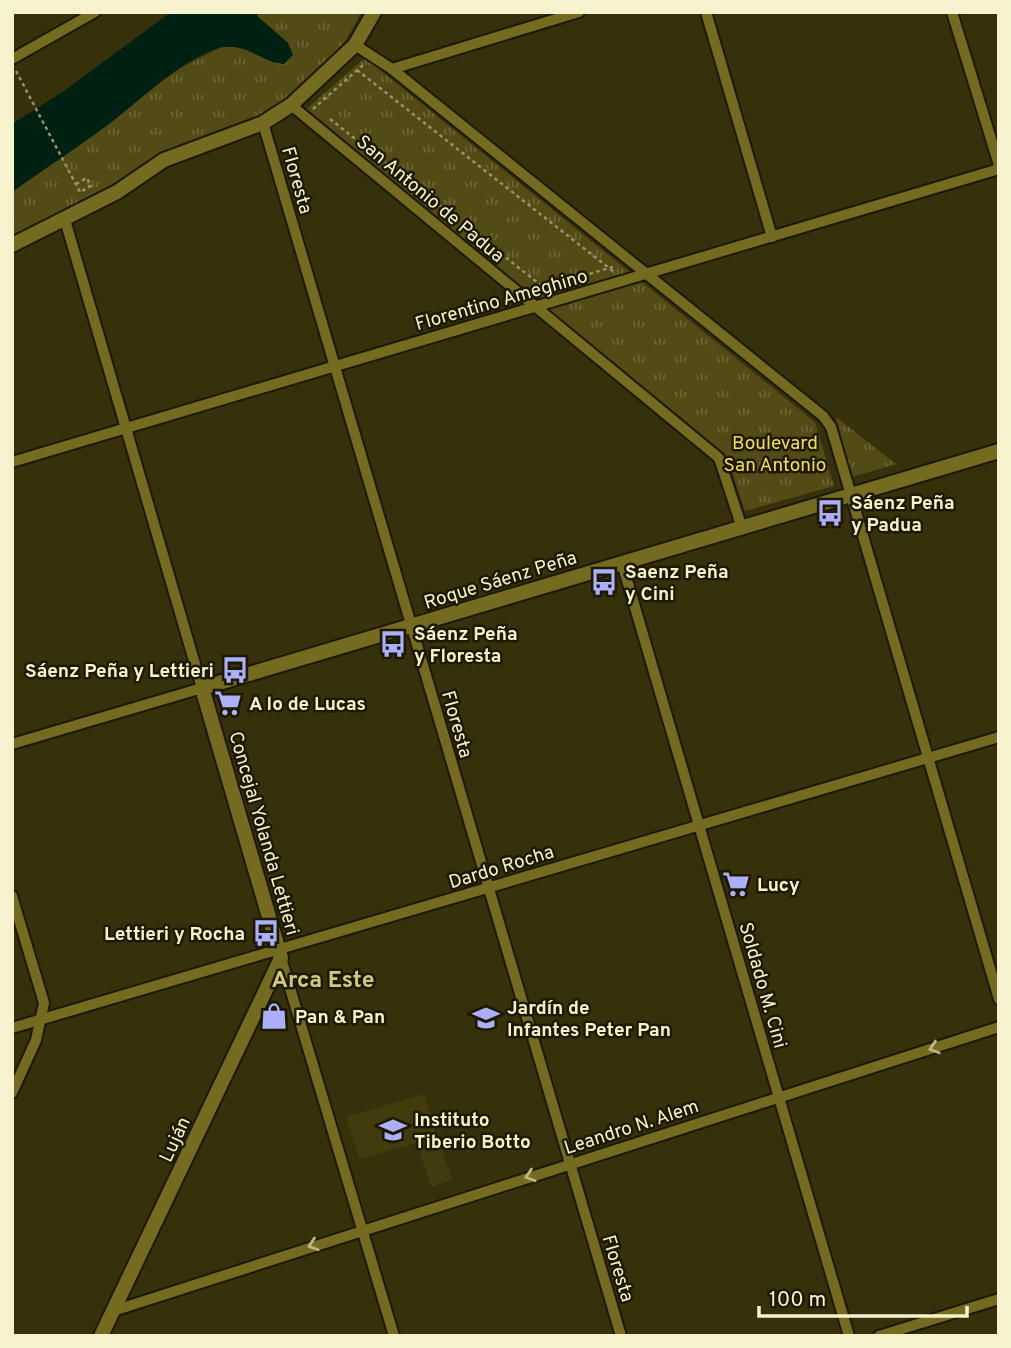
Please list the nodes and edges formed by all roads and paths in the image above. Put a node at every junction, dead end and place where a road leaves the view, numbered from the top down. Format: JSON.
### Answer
{"nodes":[{"id":1,"x":95,"y":12,"type":"edge"},
{"id":2,"x":374,"y":12,"type":"edge"},
{"id":3,"x":579,"y":12,"type":"edge"},
{"id":4,"x":706,"y":12,"type":"edge"},
{"id":5,"x":952,"y":12,"type":"edge"},
{"id":6,"x":355,"y":44,"type":"junction"},
{"id":7,"x":373,"y":55,"type":"junction"},
{"id":8,"x":12,"y":59,"type":"edge"},
{"id":9,"x":392,"y":69,"type":"junction"},
{"id":10,"x":357,"y":70,"type":"junction"},
{"id":11,"x":16,"y":71,"type":"dead end"},
{"id":12,"x":20,"y":79,"type":"junction"},
{"id":13,"x":12,"y":83,"type":"edge"},
{"id":14,"x":295,"y":100,"type":"junction"},
{"id":15,"x":315,"y":107,"type":"junction"},
{"id":16,"x":305,"y":116,"type":"junction"},
{"id":17,"x":326,"y":116,"type":"dead end"},
{"id":18,"x":263,"y":122,"type":"junction"},
{"id":19,"x":999,"y":167,"type":"edge"},
{"id":20,"x":76,"y":184,"type":"junction"},
{"id":21,"x":80,"y":192,"type":"junction"},
{"id":22,"x":88,"y":207,"type":"junction"},
{"id":23,"x":65,"y":220,"type":"junction"},
{"id":24,"x":772,"y":237,"type":"junction"},
{"id":25,"x":12,"y":245,"type":"edge"},
{"id":26,"x":633,"y":261,"type":"junction"},
{"id":27,"x":609,"y":268,"type":"junction"},
{"id":28,"x":649,"y":274,"type":"junction"},
{"id":29,"x":625,"y":281,"type":"junction"},
{"id":30,"x":544,"y":288,"type":"junction"},
{"id":31,"x":520,"y":295,"type":"junction"},
{"id":32,"x":559,"y":300,"type":"junction"},
{"id":33,"x":535,"y":307,"type":"junction"},
{"id":34,"x":335,"y":367,"type":"junction"},
{"id":35,"x":126,"y":429,"type":"junction"},
{"id":36,"x":999,"y":451,"type":"edge"},
{"id":37,"x":12,"y":463,"type":"edge"},
{"id":38,"x":851,"y":495,"type":"junction"},
{"id":39,"x":742,"y":528,"type":"junction"},
{"id":40,"x":622,"y":563,"type":"junction"},
{"id":41,"x":411,"y":626,"type":"junction"},
{"id":42,"x":202,"y":688,"type":"junction"},
{"id":43,"x":999,"y":737,"type":"edge"},
{"id":44,"x":12,"y":744,"type":"edge"},
{"id":45,"x":928,"y":758,"type":"junction"},
{"id":46,"x":699,"y":826,"type":"junction"},
{"id":47,"x":488,"y":888,"type":"junction"},
{"id":48,"x":12,"y":897,"type":"edge"},
{"id":49,"x":280,"y":954,"type":"junction"},
{"id":50,"x":999,"y":999,"type":"edge"},
{"id":51,"x":42,"y":1018,"type":"junction"},
{"id":52,"x":999,"y":1027,"type":"edge"},
{"id":53,"x":12,"y":1028,"type":"edge"},
{"id":54,"x":12,"y":1093,"type":"edge"},
{"id":55,"x":779,"y":1097,"type":"junction"},
{"id":56,"x":569,"y":1164,"type":"junction"},
{"id":57,"x":362,"y":1230,"type":"junction"},
{"id":58,"x":999,"y":1299,"type":"edge"},
{"id":59,"x":113,"y":1311,"type":"junction"},
{"id":60,"x":101,"y":1336,"type":"edge"},
{"id":61,"x":394,"y":1336,"type":"edge"},
{"id":62,"x":621,"y":1336,"type":"edge"},
{"id":63,"x":849,"y":1336,"type":"edge"},
{"id":64,"x":879,"y":1336,"type":"edge"}],
"edges":[{"from":1,"to":8,"type":"street"},
{"from":2,"to":6,"type":"street"},
{"from":3,"to":9,"type":"street"},
{"from":4,"to":24,"type":"street"},
{"from":5,"to":19,"type":"street"},
{"from":6,"to":7,"type":"street"},
{"from":6,"to":14,"type":"street"},
{"from":7,"to":9,"type":"street"},
{"from":7,"to":10,"type":"path"},
{"from":9,"to":26,"type":"street"},
{"from":10,"to":15,"type":"path"},
{"from":10,"to":27,"type":"path"},
{"from":11,"to":12,"type":"path"},
{"from":12,"to":13,"type":"path"},
{"from":12,"to":20,"type":"path"},
{"from":14,"to":15,"type":"path"},
{"from":14,"to":16,"type":"street","name":"San Antonio de Padua"},
{"from":14,"to":18,"type":"street"},
{"from":15,"to":16,"type":"path"},
{"from":16,"to":31,"type":"street","name":"San Antonio de Padua"},
{"from":17,"to":30,"type":"path"},
{"from":18,"to":22,"type":"street"},
{"from":18,"to":34,"type":"street","name":"Floresta"},
{"from":19,"to":24,"type":"street","name":"Florentino Ameghino"},
{"from":20,"to":21,"type":"path"},
{"from":20,"to":21,"type":"path"},
{"from":21,"to":22,"type":"path"},
{"from":22,"to":23,"type":"street"},
{"from":23,"to":25,"type":"street"},
{"from":23,"to":35,"type":"street","name":"Concejal Yolanda Lettieri"},
{"from":24,"to":28,"type":"street","name":"Florentino Ameghino"},
{"from":26,"to":27,"type":"path"},
{"from":26,"to":28,"type":"street"},
{"from":27,"to":29,"type":"path"},
{"from":27,"to":30,"type":"path"},
{"from":28,"to":29,"type":"street","name":"Florentino Ameghino"},
{"from":28,"to":38,"type":"street"},
{"from":29,"to":32,"type":"street","name":"Florentino Ameghino"},
{"from":30,"to":31,"type":"path"},
{"from":30,"to":32,"type":"path"},
{"from":31,"to":33,"type":"street","name":"San Antonio de Padua"},
{"from":32,"to":33,"type":"street","name":"Florentino Ameghino"},
{"from":33,"to":34,"type":"street","name":"Florentino Ameghino"},
{"from":33,"to":39,"type":"street","name":"San Antonio de Padua"},
{"from":34,"to":35,"type":"street","name":"Florentino Ameghino"},
{"from":34,"to":41,"type":"street","name":"Floresta"},
{"from":35,"to":37,"type":"street","name":"Florentino Ameghino"},
{"from":35,"to":42,"type":"street","name":"Concejal Yolanda Lettieri"},
{"from":36,"to":38,"type":"street","name":"Roque Sáenz Peña"},
{"from":38,"to":39,"type":"street","name":"Roque Sáenz Peña"},
{"from":38,"to":45,"type":"street"},
{"from":39,"to":40,"type":"street","name":"Roque Sáenz Peña"},
{"from":40,"to":41,"type":"street","name":"Roque Sáenz Peña"},
{"from":40,"to":46,"type":"street","name":"Soldado M. Cini"},
{"from":41,"to":42,"type":"street","name":"Roque Sáenz Peña"},
{"from":41,"to":47,"type":"street","name":"Floresta"},
{"from":42,"to":44,"type":"street","name":"Roque Sáenz Peña"},
{"from":42,"to":49,"type":"street","name":"Concejal Yolanda Lettieri"},
{"from":43,"to":45,"type":"street","name":"Dardo Rocha"},
{"from":45,"to":46,"type":"street","name":"Dardo Rocha"},
{"from":45,"to":50,"type":"street"},
{"from":46,"to":47,"type":"street","name":"Dardo Rocha"},
{"from":46,"to":55,"type":"street","name":"Soldado M. Cini"},
{"from":47,"to":49,"type":"street","name":"Dardo Rocha"},
{"from":47,"to":56,"type":"street","name":"Floresta"},
{"from":48,"to":51,"type":"street"},
{"from":49,"to":51,"type":"street","name":"Dardo Rocha"},
{"from":49,"to":57,"type":"street","name":"Concejal Yolanda Lettieri"},
{"from":49,"to":59,"type":"street","name":"Luján"},
{"from":51,"to":53,"type":"street","name":"Dardo Rocha"},
{"from":51,"to":54,"type":"street"},
{"from":52,"to":55,"type":"street","name":"Leandro N. Alem","one_way":true},
{"from":55,"to":56,"type":"street","name":"Leandro N. Alem"},
{"from":55,"to":63,"type":"street","name":"Soldado M. Cini"},
{"from":56,"to":57,"type":"street","name":"Leandro N. Alem","one_way":true},
{"from":56,"to":62,"type":"street","name":"Floresta"},
{"from":57,"to":59,"type":"street","name":"Leandro N. Alem","one_way":true},
{"from":57,"to":61,"type":"street","name":"Concejal Yolanda Lettieri"},
{"from":58,"to":64,"type":"street"},
{"from":59,"to":60,"type":"street","name":"Luján"}]}
